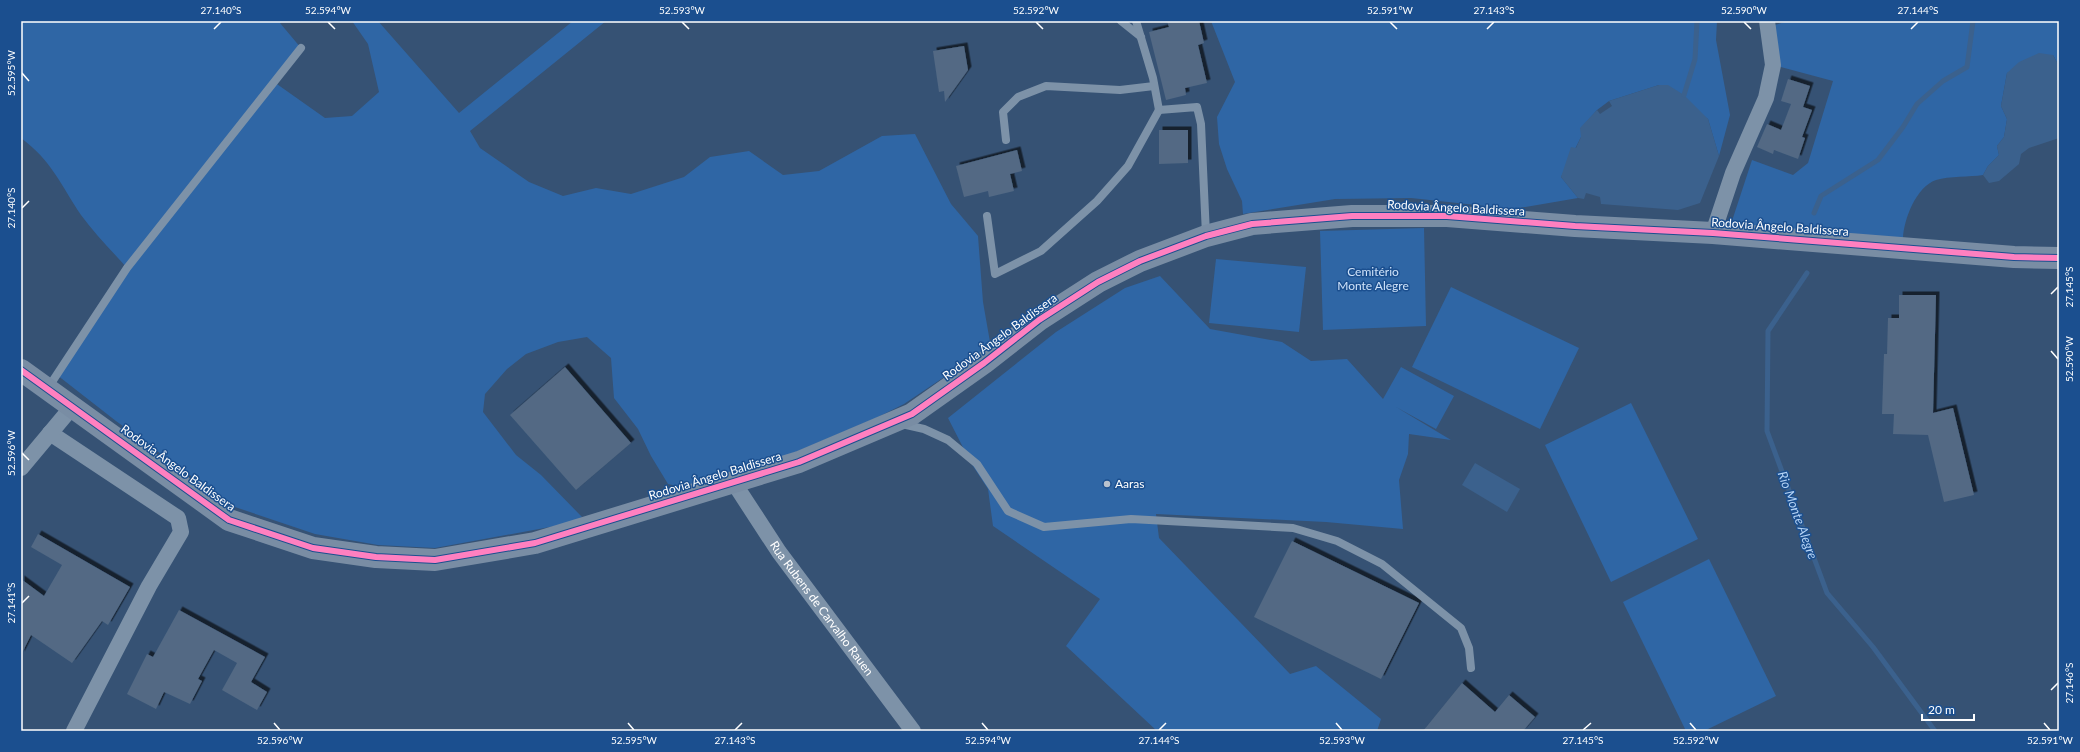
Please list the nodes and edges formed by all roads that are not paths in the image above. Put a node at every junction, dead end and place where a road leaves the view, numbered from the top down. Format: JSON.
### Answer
{"nodes":[{"id":1,"x":1121,"y":21,"type":"edge"},
{"id":2,"x":1136,"y":21,"type":"edge"},
{"id":3,"x":1767,"y":21,"type":"edge"},
{"id":4,"x":1141,"y":37,"type":"junction"},
{"id":5,"x":301,"y":48,"type":"dead end"},
{"id":6,"x":1154,"y":86,"type":"junction"},
{"id":7,"x":1159,"y":110,"type":"junction"},
{"id":8,"x":1006,"y":140,"type":"dead end"},
{"id":9,"x":987,"y":216,"type":"dead end"},
{"id":10,"x":1713,"y":233,"type":"junction"},
{"id":11,"x":1206,"y":236,"type":"junction"},
{"id":12,"x":2059,"y":258,"type":"edge"},
{"id":13,"x":21,"y":370,"type":"edge"},
{"id":14,"x":47,"y":389,"type":"junction"},
{"id":15,"x":72,"y":407,"type":"junction"},
{"id":16,"x":893,"y":422,"type":"junction"},
{"id":17,"x":50,"y":433,"type":"junction"},
{"id":18,"x":21,"y":468,"type":"edge"},
{"id":19,"x":734,"y":483,"type":"junction"},
{"id":20,"x":1471,"y":668,"type":"dead end"},
{"id":21,"x":74,"y":731,"type":"edge"},
{"id":22,"x":913,"y":731,"type":"edge"}],
"edges":[{"from":1,"to":4,"type":"lane"},
{"from":2,"to":4,"type":"lane"},
{"from":3,"to":10,"type":"street"},
{"from":4,"to":6,"type":"lane"},
{"from":5,"to":14,"type":"lane"},
{"from":6,"to":7,"type":"lane"},
{"from":6,"to":8,"type":"lane"},
{"from":7,"to":9,"type":"lane"},
{"from":7,"to":11,"type":"lane"},
{"from":10,"to":11,"type":"street","name":"Rodovia Ângelo Baldissera"},
{"from":10,"to":12,"type":"street","name":"Rodovia Ângelo Baldissera"},
{"from":11,"to":16,"type":"street","name":"Rodovia Ângelo Baldissera"},
{"from":13,"to":14,"type":"street","name":"Rodovia Ângelo Baldissera"},
{"from":14,"to":15,"type":"street","name":"Rodovia Ângelo Baldissera"},
{"from":15,"to":17,"type":"street"},
{"from":15,"to":19,"type":"street","name":"Rodovia Ângelo Baldissera"},
{"from":16,"to":19,"type":"street","name":"Rodovia Ângelo Baldissera"},
{"from":16,"to":20,"type":"lane"},
{"from":17,"to":18,"type":"street"},
{"from":17,"to":21,"type":"street"},
{"from":19,"to":22,"type":"street","name":"Rua Rubens de Carvalho Rauen"}]}
